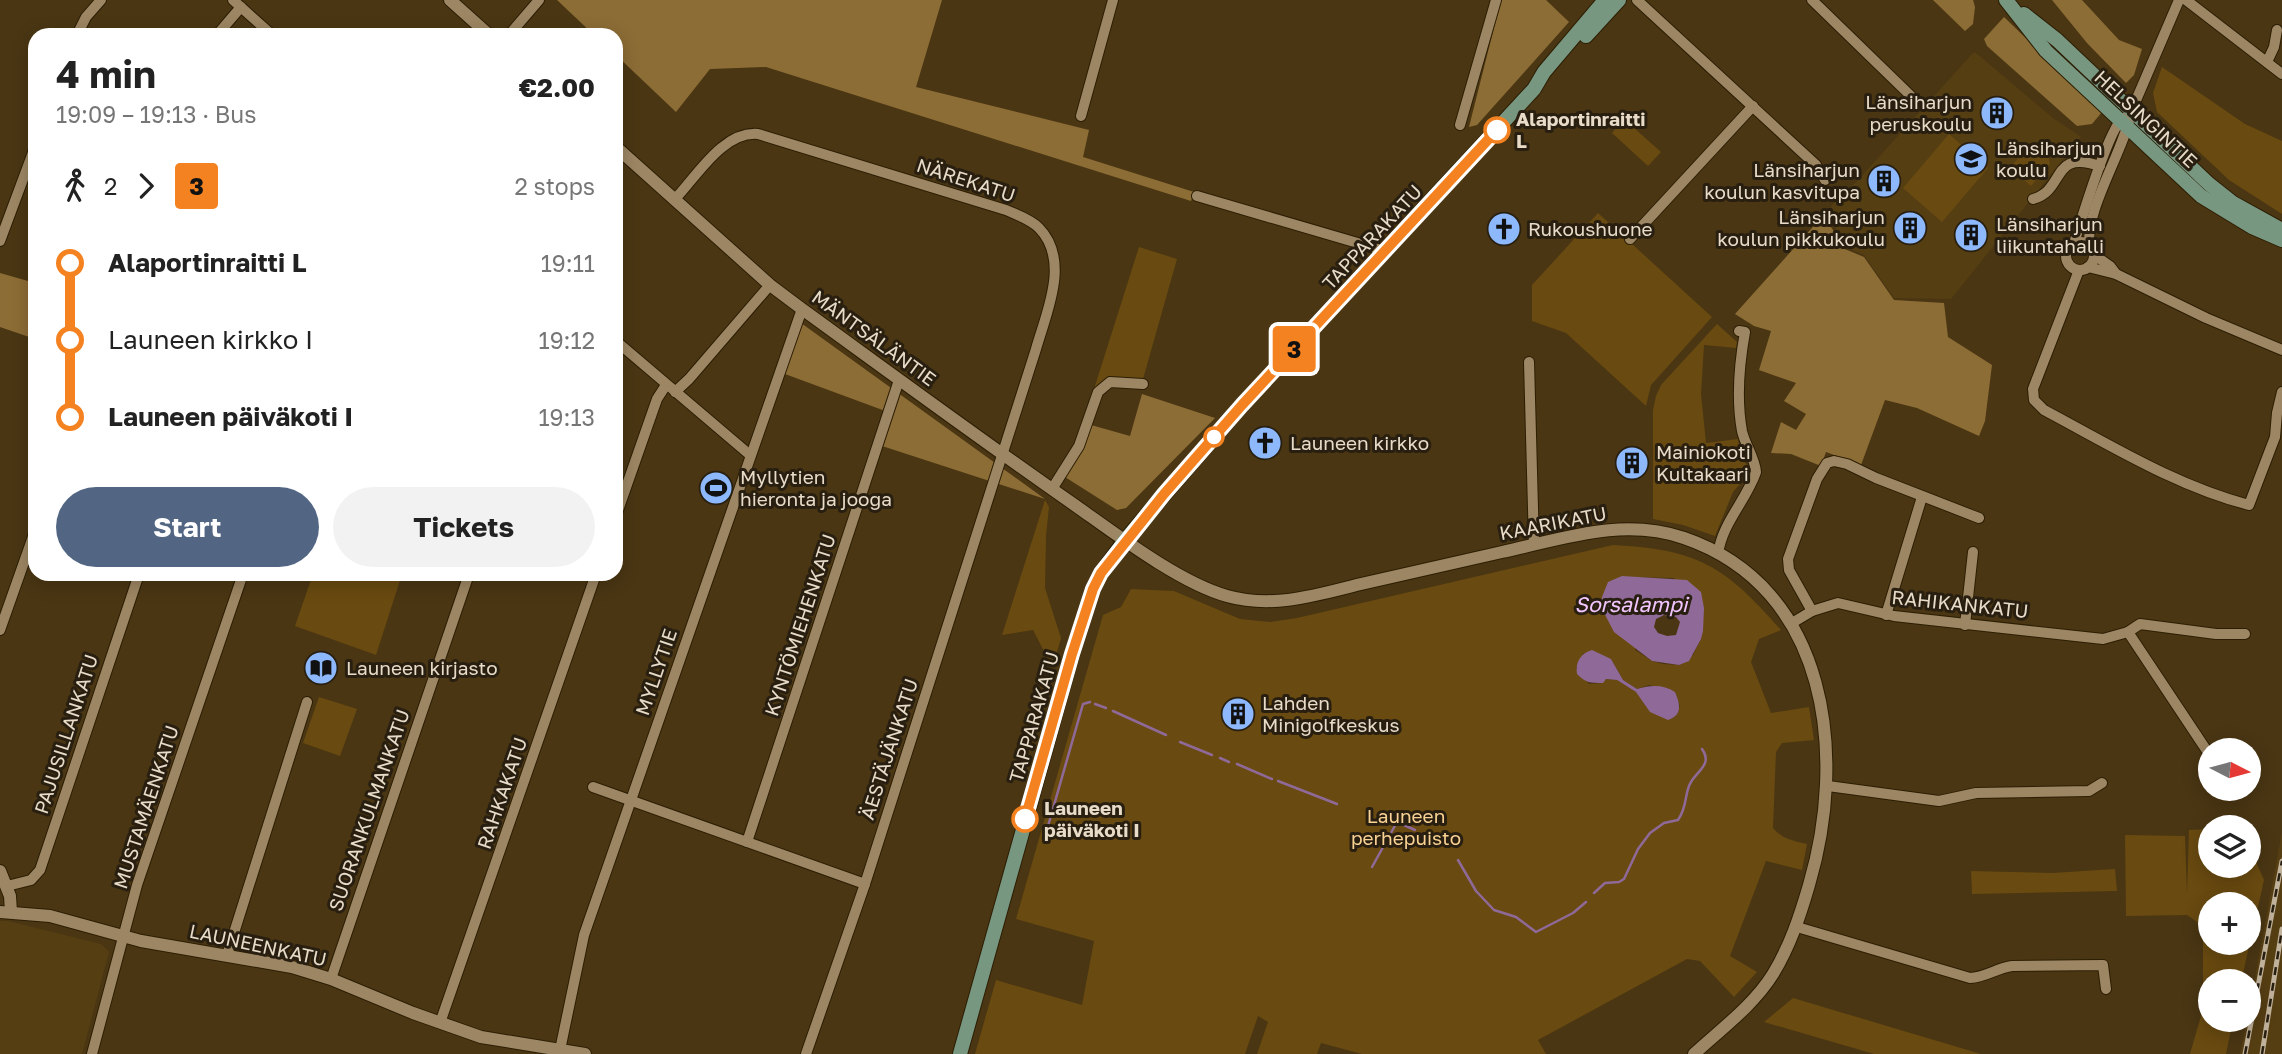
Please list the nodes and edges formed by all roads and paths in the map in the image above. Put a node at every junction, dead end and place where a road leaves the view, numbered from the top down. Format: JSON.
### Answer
{"nodes":[{"id":1,"x":101,"y":0,"type":"edge"},
{"id":2,"x":450,"y":0,"type":"edge"},
{"id":3,"x":539,"y":0,"type":"edge"},
{"id":4,"x":1113,"y":0,"type":"edge"},
{"id":5,"x":1496,"y":0,"type":"edge"},
{"id":6,"x":1605,"y":0,"type":"edge"},
{"id":7,"x":1619,"y":0,"type":"edge"},
{"id":8,"x":1637,"y":0,"type":"edge"},
{"id":9,"x":1812,"y":0,"type":"edge"},
{"id":10,"x":2006,"y":0,"type":"edge"},
{"id":11,"x":2179,"y":0,"type":"edge"},
{"id":12,"x":2186,"y":0,"type":"edge"},
{"id":13,"x":237,"y":4,"type":"edge"},
{"id":14,"x":80,"y":28,"type":"edge"},
{"id":15,"x":222,"y":28,"type":"edge"},
{"id":16,"x":264,"y":28,"type":"edge"},
{"id":17,"x":481,"y":28,"type":"edge"},
{"id":18,"x":515,"y":28,"type":"edge"},
{"id":19,"x":2277,"y":30,"type":"dead end"},
{"id":20,"x":2267,"y":62,"type":"junction"},
{"id":21,"x":2282,"y":74,"type":"edge"},
{"id":22,"x":1534,"y":89,"type":"junction"},
{"id":23,"x":1913,"y":98,"type":"dead end"},
{"id":24,"x":1753,"y":106,"type":"junction"},
{"id":25,"x":1081,"y":116,"type":"dead end"},
{"id":26,"x":2126,"y":121,"type":"junction"},
{"id":27,"x":1460,"y":125,"type":"dead end"},
{"id":28,"x":623,"y":153,"type":"edge"},
{"id":29,"x":28,"y":166,"type":"edge"},
{"id":30,"x":2100,"y":166,"type":"junction"},
{"id":31,"x":1825,"y":180,"type":"dead end"},
{"id":32,"x":1197,"y":195,"type":"dead end"},
{"id":33,"x":675,"y":199,"type":"junction"},
{"id":34,"x":2033,"y":199,"type":"dead end"},
{"id":35,"x":2282,"y":230,"type":"edge"},
{"id":36,"x":1630,"y":239,"type":"dead end"},
{"id":37,"x":2282,"y":240,"type":"edge"},
{"id":38,"x":0,"y":241,"type":"edge"},
{"id":39,"x":2074,"y":243,"type":"junction"},
{"id":40,"x":2092,"y":250,"type":"junction"},
{"id":41,"x":1385,"y":251,"type":"junction"},
{"id":42,"x":2084,"y":268,"type":"junction"},
{"id":43,"x":2116,"y":274,"type":"junction"},
{"id":44,"x":770,"y":285,"type":"junction"},
{"id":45,"x":802,"y":309,"type":"junction"},
{"id":46,"x":1739,"y":331,"type":"dead end"},
{"id":47,"x":623,"y":347,"type":"edge"},
{"id":48,"x":2282,"y":350,"type":"edge"},
{"id":49,"x":1529,"y":362,"type":"dead end"},
{"id":50,"x":899,"y":380,"type":"junction"},
{"id":51,"x":1143,"y":384,"type":"dead end"},
{"id":52,"x":670,"y":388,"type":"junction"},
{"id":53,"x":2282,"y":392,"type":"edge"},
{"id":54,"x":1002,"y":453,"type":"junction"},
{"id":55,"x":750,"y":455,"type":"junction"},
{"id":56,"x":1052,"y":489,"type":"junction"},
{"id":57,"x":623,"y":496,"type":"edge"},
{"id":58,"x":1922,"y":497,"type":"junction"},
{"id":59,"x":1979,"y":518,"type":"dead end"},
{"id":60,"x":1125,"y":540,"type":"junction"},
{"id":61,"x":1534,"y":545,"type":"junction"},
{"id":62,"x":28,"y":551,"type":"edge"},
{"id":63,"x":1973,"y":552,"type":"dead end"},
{"id":64,"x":1718,"y":554,"type":"junction"},
{"id":65,"x":137,"y":581,"type":"edge"},
{"id":66,"x":241,"y":581,"type":"edge"},
{"id":67,"x":467,"y":581,"type":"edge"},
{"id":68,"x":594,"y":581,"type":"edge"},
{"id":69,"x":1812,"y":611,"type":"junction"},
{"id":70,"x":1886,"y":615,"type":"junction"},
{"id":71,"x":1791,"y":623,"type":"junction"},
{"id":72,"x":1965,"y":625,"type":"junction"},
{"id":73,"x":0,"y":630,"type":"edge"},
{"id":74,"x":2128,"y":632,"type":"junction"},
{"id":75,"x":2245,"y":634,"type":"dead end"},
{"id":76,"x":307,"y":702,"type":"dead end"},
{"id":77,"x":2198,"y":738,"type":"edge"},
{"id":78,"x":2102,"y":783,"type":"dead end"},
{"id":79,"x":1828,"y":786,"type":"junction"},
{"id":80,"x":593,"y":787,"type":"dead end"},
{"id":81,"x":630,"y":800,"type":"junction"},
{"id":82,"x":747,"y":842,"type":"junction"},
{"id":83,"x":0,"y":871,"type":"edge"},
{"id":84,"x":865,"y":884,"type":"junction"},
{"id":85,"x":7,"y":886,"type":"junction"},
{"id":86,"x":6,"y":912,"type":"edge"},
{"id":87,"x":1797,"y":927,"type":"junction"},
{"id":88,"x":123,"y":936,"type":"junction"},
{"id":89,"x":227,"y":955,"type":"junction"},
{"id":90,"x":331,"y":979,"type":"junction"},
{"id":91,"x":2106,"y":989,"type":"dead end"},
{"id":92,"x":440,"y":1023,"type":"junction"},
{"id":93,"x":560,"y":1050,"type":"junction"},
{"id":94,"x":92,"y":1054,"type":"edge"},
{"id":95,"x":585,"y":1054,"type":"edge"},
{"id":96,"x":806,"y":1054,"type":"edge"},
{"id":97,"x":960,"y":1054,"type":"edge"},
{"id":98,"x":1694,"y":1054,"type":"edge"}],
"edges":[{"from":1,"to":14,"type":"street"},
{"from":2,"to":17,"type":"street"},
{"from":3,"to":18,"type":"street"},
{"from":4,"to":25,"type":"street"},
{"from":5,"to":27,"type":"street"},
{"from":6,"to":22,"type":"main road","name":"TAPPARAKATU"},
{"from":7,"to":22,"type":"main road","name":"TAPPARAKATU"},
{"from":8,"to":24,"type":"street"},
{"from":9,"to":23,"type":"street"},
{"from":10,"to":26,"type":"main road","name":"HELSINGINTIE"},
{"from":11,"to":26,"type":"street"},
{"from":12,"to":20,"type":"street"},
{"from":13,"to":15,"type":"street"},
{"from":13,"to":16,"type":"street"},
{"from":19,"to":20,"type":"street"},
{"from":20,"to":21,"type":"street"},
{"from":22,"to":41,"type":"main road","name":"TAPPARAKATU"},
{"from":24,"to":31,"type":"street"},
{"from":24,"to":36,"type":"street"},
{"from":26,"to":30,"type":"street"},
{"from":26,"to":35,"type":"main road","name":"HELSINGINTIE"},
{"from":26,"to":37,"type":"main road","name":"HELSINGINTIE"},
{"from":26,"to":40,"type":"street"},
{"from":28,"to":33,"type":"street","name":"MÄNTSÄLÄNTIE"},
{"from":29,"to":38,"type":"street"},
{"from":30,"to":34,"type":"street"},
{"from":30,"to":39,"type":"street"},
{"from":32,"to":41,"type":"street"},
{"from":33,"to":44,"type":"street","name":"MÄNTSÄLÄNTIE"},
{"from":33,"to":54,"type":"street","name":"NÄREKATU"},
{"from":39,"to":40,"type":"street"},
{"from":39,"to":42,"type":"street"},
{"from":40,"to":42,"type":"street"},
{"from":40,"to":43,"type":"street"},
{"from":41,"to":60,"type":"main road","name":"TAPPARAKATU"},
{"from":42,"to":43,"type":"street"},
{"from":42,"to":53,"type":"street"},
{"from":43,"to":48,"type":"street"},
{"from":44,"to":45,"type":"street","name":"MÄNTSÄLÄNTIE"},
{"from":44,"to":52,"type":"street"},
{"from":45,"to":50,"type":"street","name":"MÄNTSÄLÄNTIE"},
{"from":45,"to":55,"type":"street","name":"MYLLYTIE"},
{"from":46,"to":64,"type":"street"},
{"from":47,"to":52,"type":"street"},
{"from":49,"to":61,"type":"street"},
{"from":50,"to":54,"type":"street","name":"MÄNTSÄLÄNTIE"},
{"from":50,"to":82,"type":"street","name":"KYNTÖMIEHENKATU"},
{"from":51,"to":56,"type":"street"},
{"from":52,"to":55,"type":"street"},
{"from":52,"to":57,"type":"street"},
{"from":54,"to":56,"type":"street","name":"MÄNTSÄLÄNTIE"},
{"from":54,"to":84,"type":"street","name":"ÄESTÄJÄNKATU"},
{"from":55,"to":81,"type":"street","name":"MYLLYTIE"},
{"from":56,"to":60,"type":"street","name":"MÄNTSÄLÄNTIE"},
{"from":58,"to":59,"type":"street"},
{"from":58,"to":69,"type":"street"},
{"from":58,"to":70,"type":"street"},
{"from":60,"to":61,"type":"street","name":"KAARIKATU"},
{"from":60,"to":97,"type":"main road","name":"TAPPARAKATU"},
{"from":61,"to":64,"type":"street","name":"KAARIKATU"},
{"from":62,"to":73,"type":"street"},
{"from":63,"to":72,"type":"street"},
{"from":64,"to":71,"type":"street","name":"KAARIKATU"},
{"from":65,"to":85,"type":"street","name":"PAJUSILLANKATU"},
{"from":66,"to":88,"type":"street","name":"MUSTAMÄENKATU"},
{"from":67,"to":90,"type":"street","name":"SUORANKULMANKATU"},
{"from":68,"to":92,"type":"street","name":"RAHKAKATU"},
{"from":69,"to":70,"type":"street","name":"RAHIKANKATU"},
{"from":69,"to":71,"type":"street","name":"RAHIKANKATU"},
{"from":70,"to":72,"type":"street","name":"RAHIKANKATU"},
{"from":71,"to":79,"type":"street","name":"KAARIKATU"},
{"from":72,"to":74,"type":"street","name":"RAHIKANKATU"},
{"from":74,"to":75,"type":"street","name":"RAHIKANKATU"},
{"from":74,"to":77,"type":"street"},
{"from":76,"to":89,"type":"street"},
{"from":78,"to":79,"type":"street"},
{"from":79,"to":87,"type":"street","name":"KAARIKATU"},
{"from":80,"to":81,"type":"street"},
{"from":81,"to":82,"type":"street"},
{"from":81,"to":93,"type":"street","name":"MYLLYTIE"},
{"from":82,"to":84,"type":"street"},
{"from":83,"to":85,"type":"street"},
{"from":84,"to":96,"type":"street","name":"ÄESTÄJÄNKATU"},
{"from":85,"to":86,"type":"street"},
{"from":86,"to":88,"type":"street","name":"LAUNEENKATU"},
{"from":87,"to":91,"type":"street"},
{"from":87,"to":98,"type":"street","name":"KAARIKATU"},
{"from":88,"to":89,"type":"street","name":"LAUNEENKATU"},
{"from":88,"to":94,"type":"street","name":"MUSTAMÄENKATU"},
{"from":89,"to":90,"type":"street","name":"LAUNEENKATU"},
{"from":90,"to":92,"type":"street","name":"LAUNEENKATU"},
{"from":92,"to":93,"type":"street","name":"LAUNEENKATU"},
{"from":93,"to":95,"type":"street","name":"LAUNEENKATU"}]}
